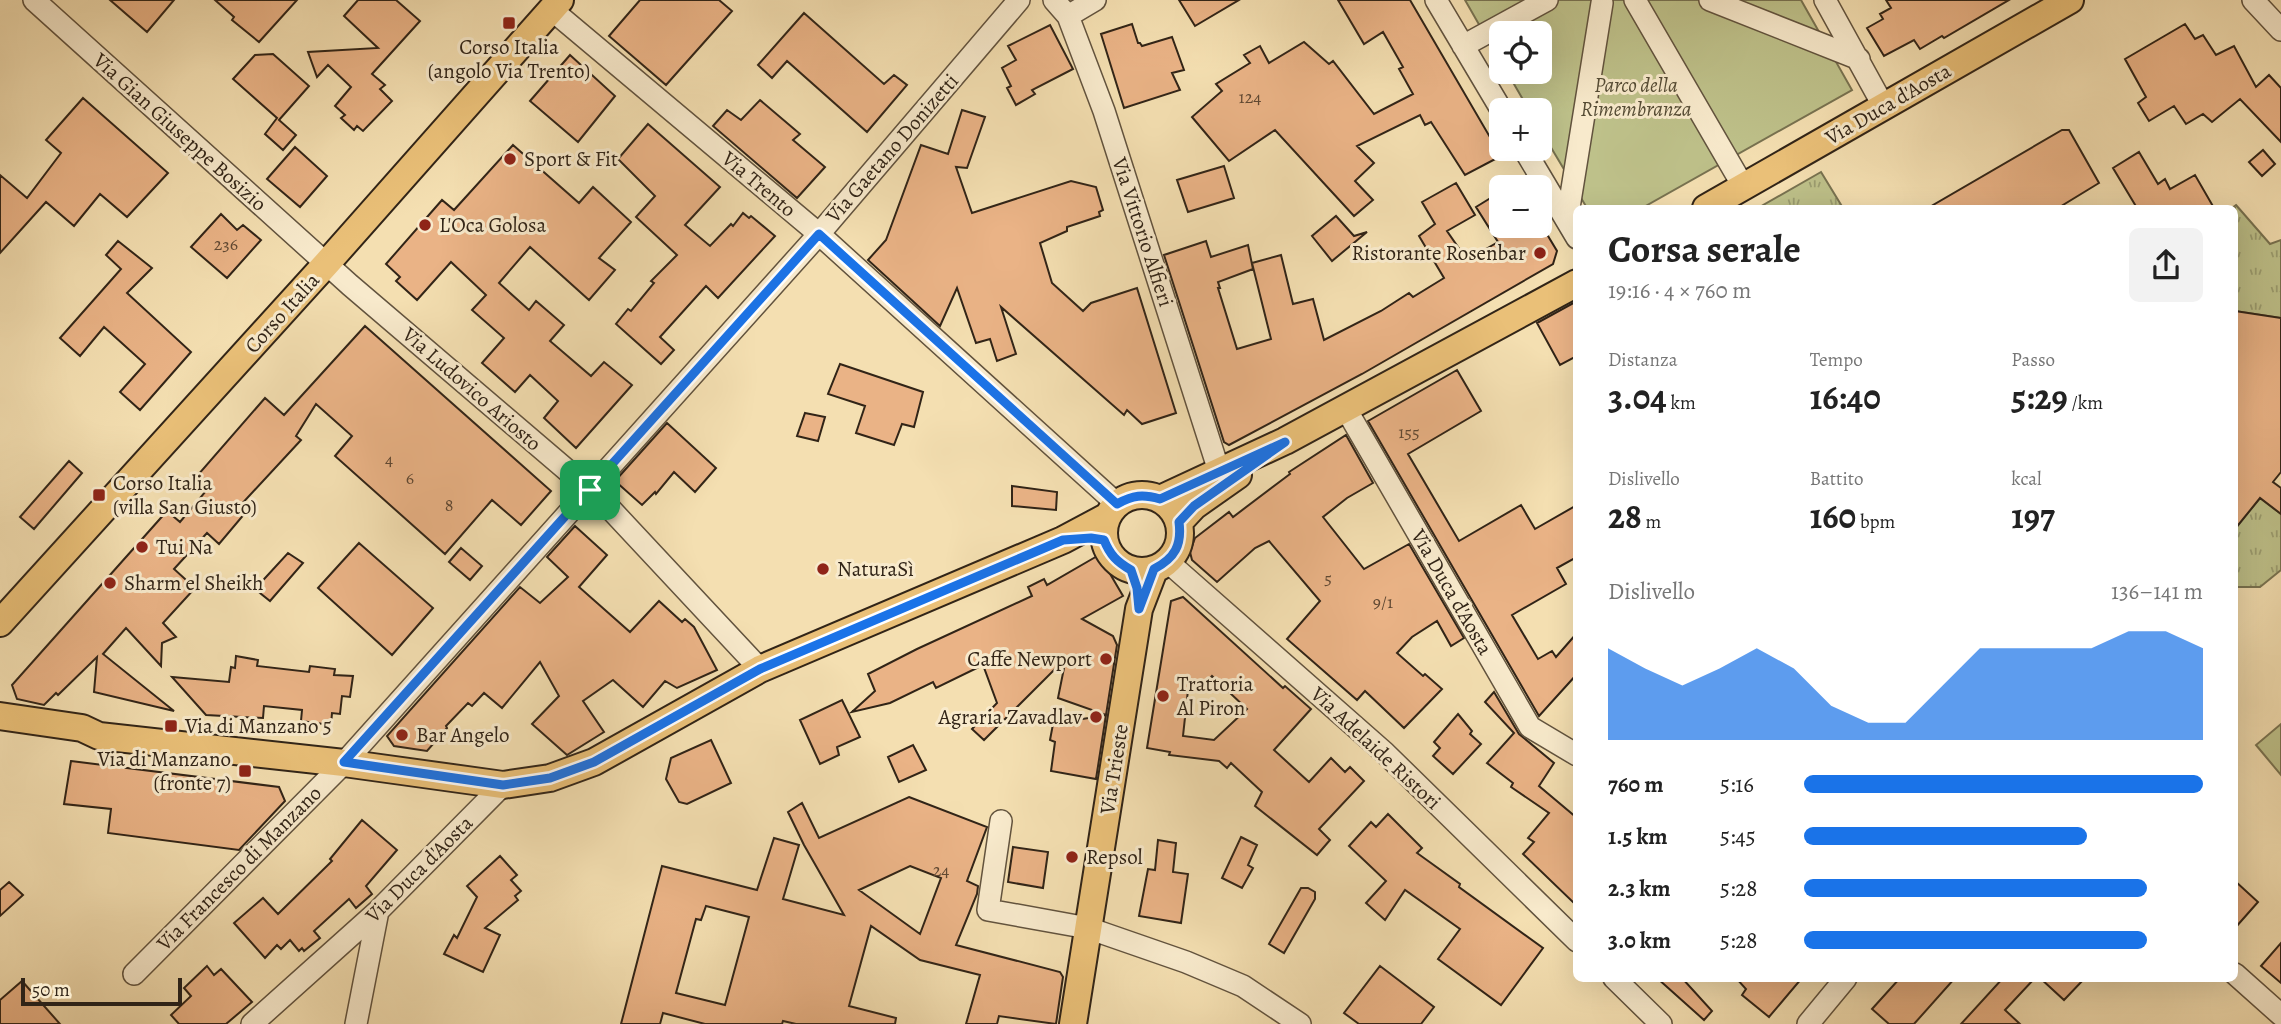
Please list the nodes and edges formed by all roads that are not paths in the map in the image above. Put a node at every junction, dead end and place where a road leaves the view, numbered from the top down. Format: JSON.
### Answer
{"nodes":[{"id":1,"x":34,"y":0,"type":"edge"},
{"id":2,"x":1019,"y":0,"type":"edge"},
{"id":3,"x":1095,"y":0,"type":"edge"},
{"id":4,"x":1436,"y":0,"type":"edge"},
{"id":5,"x":1547,"y":0,"type":"edge"},
{"id":6,"x":1635,"y":0,"type":"edge"},
{"id":7,"x":1710,"y":0,"type":"edge"},
{"id":8,"x":1825,"y":0,"type":"edge"},
{"id":9,"x":2070,"y":0,"type":"edge"},
{"id":10,"x":2253,"y":0,"type":"edge"},
{"id":11,"x":1602,"y":4,"type":"dead end"},
{"id":12,"x":556,"y":5,"type":"edge"},
{"id":13,"x":1061,"y":8,"type":"edge"},
{"id":14,"x":2281,"y":30,"type":"edge"},
{"id":15,"x":1463,"y":46,"type":"junction"},
{"id":16,"x":1859,"y":59,"type":"junction"},
{"id":17,"x":1494,"y":98,"type":"edge"},
{"id":18,"x":1884,"y":107,"type":"junction"},
{"id":19,"x":1531,"y":161,"type":"edge"},
{"id":20,"x":1743,"y":186,"type":"junction"},
{"id":21,"x":1575,"y":205,"type":"edge"},
{"id":22,"x":1711,"y":205,"type":"edge"},
{"id":23,"x":1572,"y":229,"type":"edge"},
{"id":24,"x":819,"y":234,"type":"junction"},
{"id":25,"x":327,"y":263,"type":"junction"},
{"id":26,"x":1573,"y":285,"type":"edge"},
{"id":27,"x":1346,"y":410,"type":"junction"},
{"id":28,"x":1285,"y":442,"type":"junction"},
{"id":29,"x":1219,"y":471,"type":"junction"},
{"id":30,"x":590,"y":490,"type":"junction"},
{"id":31,"x":1160,"y":499,"type":"junction"},
{"id":32,"x":1110,"y":520,"type":"junction"},
{"id":33,"x":1179,"y":522,"type":"junction"},
{"id":34,"x":1151,"y":567,"type":"junction"},
{"id":35,"x":0,"y":623,"type":"edge"},
{"id":36,"x":760,"y":669,"type":"junction"},
{"id":37,"x":0,"y":716,"type":"edge"},
{"id":38,"x":0,"y":733,"type":"edge"},
{"id":39,"x":99,"y":736,"type":"junction"},
{"id":40,"x":1573,"y":753,"type":"edge"},
{"id":41,"x":344,"y":762,"type":"junction"},
{"id":42,"x":503,"y":785,"type":"junction"},
{"id":43,"x":1001,"y":821,"type":"dead end"},
{"id":44,"x":378,"y":911,"type":"junction"},
{"id":45,"x":1088,"y":928,"type":"junction"},
{"id":46,"x":1573,"y":937,"type":"edge"},
{"id":47,"x":134,"y":974,"type":"dead end"},
{"id":48,"x":2238,"y":977,"type":"edge"},
{"id":49,"x":1618,"y":982,"type":"edge"},
{"id":50,"x":1843,"y":982,"type":"edge"},
{"id":51,"x":2281,"y":1016,"type":"edge"},
{"id":52,"x":252,"y":1024,"type":"edge"},
{"id":53,"x":356,"y":1024,"type":"edge"},
{"id":54,"x":1073,"y":1024,"type":"edge"},
{"id":55,"x":1300,"y":1024,"type":"edge"},
{"id":56,"x":1661,"y":1024,"type":"edge"},
{"id":57,"x":1808,"y":1024,"type":"edge"}],
"edges":[{"from":1,"to":25,"type":"street","name":"Via Gian Giuseppe Bosizio"},
{"from":2,"to":24,"type":"street","name":"Via Gaetano Donizetti"},
{"from":3,"to":13,"type":"street"},
{"from":4,"to":15,"type":"street"},
{"from":5,"to":15,"type":"street"},
{"from":6,"to":20,"type":"street"},
{"from":7,"to":16,"type":"street"},
{"from":8,"to":16,"type":"street"},
{"from":9,"to":18,"type":"main road","name":"Via Duca d'Aosta"},
{"from":10,"to":14,"type":"street"},
{"from":11,"to":21,"type":"street"},
{"from":12,"to":24,"type":"street","name":"Via Trento"},
{"from":12,"to":25,"type":"main road","name":"Corso Italia"},
{"from":13,"to":29,"type":"street","name":"Via Vittorio Alfieri"},
{"from":15,"to":17,"type":"street"},
{"from":16,"to":18,"type":"street"},
{"from":18,"to":20,"type":"main road","name":"Via Duca d'Aosta"},
{"from":19,"to":23,"type":"street"},
{"from":20,"to":22,"type":"main road","name":"Via Duca d'Aosta"},
{"from":24,"to":30,"type":"street","name":"Via Gaetano Donizetti"},
{"from":24,"to":32,"type":"street","name":"Via Trento"},
{"from":25,"to":30,"type":"street","name":"Via Ludovico Ariosto"},
{"from":25,"to":35,"type":"main road","name":"Corso Italia"},
{"from":26,"to":27,"type":"main road"},
{"from":27,"to":28,"type":"main road"},
{"from":27,"to":40,"type":"street","name":"Via Duca d'Aosta"},
{"from":28,"to":29,"type":"main road"},
{"from":28,"to":33,"type":"main road"},
{"from":29,"to":31,"type":"main road"},
{"from":30,"to":36,"type":"street","name":"Via Ludovico Ariosto"},
{"from":30,"to":41,"type":"street","name":"Via Gaetano Donizetti"},
{"from":31,"to":32,"type":"main road"},
{"from":31,"to":33,"type":"main road"},
{"from":32,"to":34,"type":"main road"},
{"from":32,"to":36,"type":"main road"},
{"from":33,"to":34,"type":"main road"},
{"from":34,"to":45,"type":"main road","name":"Via Trieste"},
{"from":34,"to":46,"type":"street","name":"Via Adelaide Ristori"},
{"from":36,"to":42,"type":"main road"},
{"from":37,"to":39,"type":"main road"},
{"from":38,"to":39,"type":"main road"},
{"from":39,"to":41,"type":"main road","name":"Via Francesco di Manzano"},
{"from":41,"to":42,"type":"main road","name":"Via Francesco di Manzano"},
{"from":41,"to":47,"type":"street","name":"Via Francesco di Manzano"},
{"from":42,"to":44,"type":"street","name":"Via Duca d'Aosta"},
{"from":43,"to":45,"type":"street"},
{"from":44,"to":52,"type":"street","name":"Via Duca d'Aosta"},
{"from":44,"to":53,"type":"street"},
{"from":45,"to":54,"type":"main road","name":"Via Trieste"},
{"from":45,"to":55,"type":"street"},
{"from":48,"to":51,"type":"street"},
{"from":49,"to":56,"type":"street"},
{"from":50,"to":57,"type":"street"}]}
